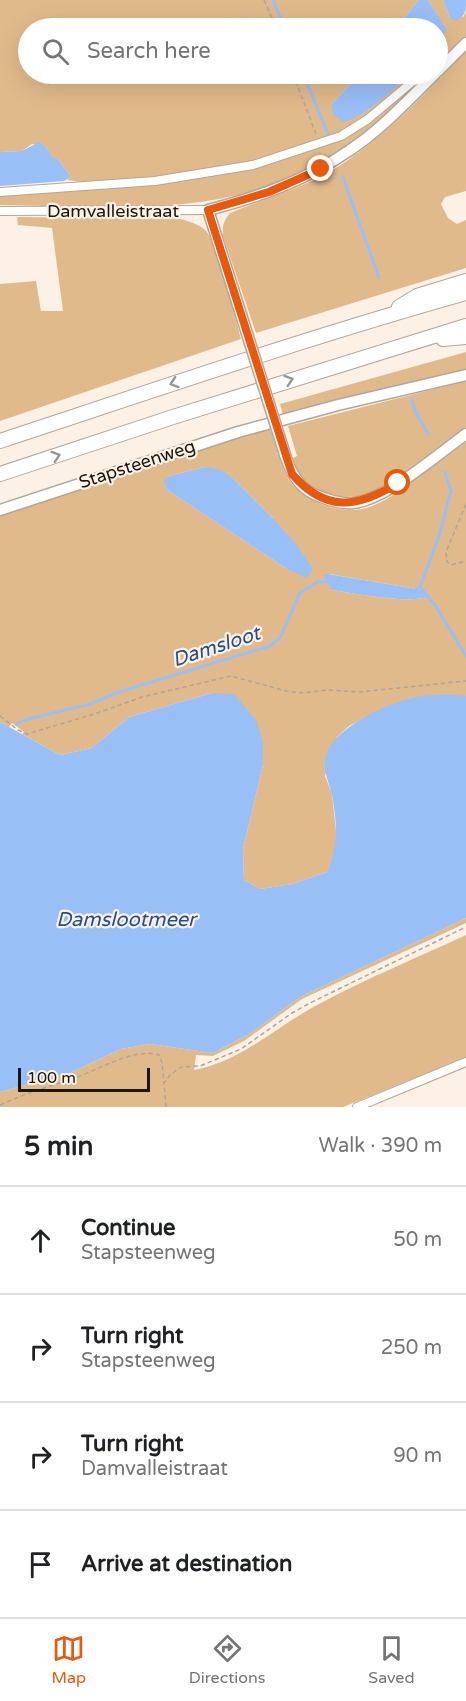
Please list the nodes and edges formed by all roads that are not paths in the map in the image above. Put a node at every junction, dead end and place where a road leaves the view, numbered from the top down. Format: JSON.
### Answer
{"nodes":[{"id":1,"x":466,"y":43,"type":"edge"},
{"id":2,"x":448,"y":60,"type":"edge"},
{"id":3,"x":410,"y":84,"type":"edge"},
{"id":4,"x":423,"y":84,"type":"edge"},
{"id":5,"x":0,"y":192,"type":"edge"},
{"id":6,"x":208,"y":210,"type":"junction"},
{"id":7,"x":0,"y":212,"type":"edge"},
{"id":8,"x":466,"y":281,"type":"edge"},
{"id":9,"x":466,"y":293,"type":"edge"},
{"id":10,"x":381,"y":317,"type":"junction"},
{"id":11,"x":466,"y":326,"type":"edge"},
{"id":12,"x":466,"y":337,"type":"edge"},
{"id":13,"x":402,"y":344,"type":"junction"},
{"id":14,"x":466,"y":375,"type":"edge"},
{"id":15,"x":466,"y":434,"type":"edge"},
{"id":16,"x":0,"y":441,"type":"edge"},
{"id":17,"x":0,"y":474,"type":"edge"},
{"id":18,"x":0,"y":510,"type":"edge"},
{"id":19,"x":466,"y":1062,"type":"edge"},
{"id":20,"x":357,"y":1107,"type":"edge"}],
"edges":[{"from":1,"to":2,"type":"street","name":"Damvalleistraat"},
{"from":3,"to":5,"type":"street","name":"Damvalleistraat"},
{"from":4,"to":6,"type":"street","name":"Damvalleistraat"},
{"from":6,"to":7,"type":"street","name":"Damvalleistraat"},
{"from":6,"to":15,"type":"street","bridge":true},
{"from":8,"to":10,"type":"highway"},
{"from":9,"to":10,"type":"highway"},
{"from":10,"to":16,"type":"highway","one_way":true},
{"from":11,"to":13,"type":"highway"},
{"from":12,"to":13,"type":"highway"},
{"from":17,"to":13,"type":"highway","one_way":true},
{"from":14,"to":18,"type":"street","name":"Stapsteenweg"},
{"from":19,"to":20,"type":"street"}]}
